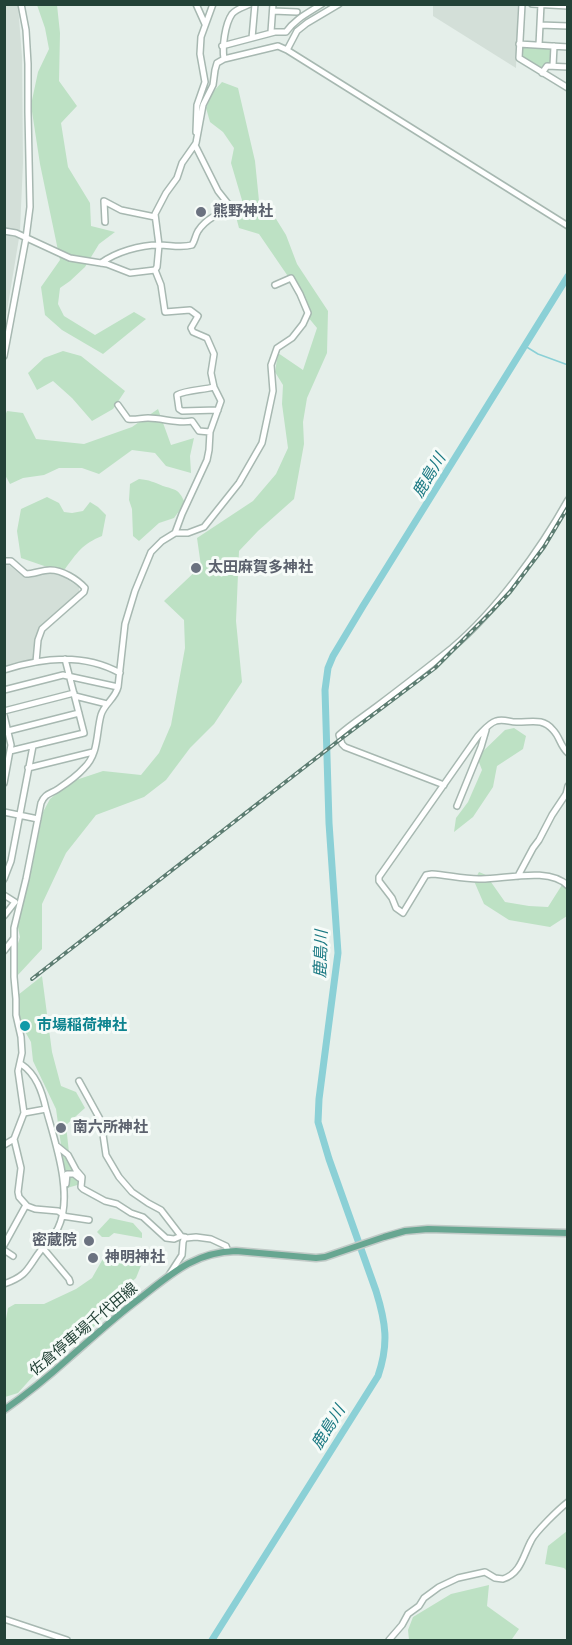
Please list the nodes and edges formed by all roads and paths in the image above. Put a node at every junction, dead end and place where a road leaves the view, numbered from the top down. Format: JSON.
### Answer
{"nodes":[{"id":1,"x":21,"y":4,"type":"edge"},
{"id":2,"x":196,"y":4,"type":"edge"},
{"id":3,"x":213,"y":4,"type":"edge"},
{"id":4,"x":250,"y":4,"type":"edge"},
{"id":5,"x":255,"y":4,"type":"edge"},
{"id":6,"x":322,"y":4,"type":"edge"},
{"id":7,"x":339,"y":4,"type":"edge"},
{"id":8,"x":522,"y":4,"type":"edge"},
{"id":9,"x":532,"y":4,"type":"edge"},
{"id":10,"x":541,"y":5,"type":"edge"},
{"id":11,"x":567,"y":6,"type":"edge"},
{"id":12,"x":273,"y":8,"type":"edge"},
{"id":13,"x":297,"y":12,"type":"dead end"},
{"id":14,"x":205,"y":24,"type":"junction"},
{"id":15,"x":540,"y":25,"type":"junction"},
{"id":16,"x":567,"y":26,"type":"edge"},
{"id":17,"x":271,"y":32,"type":"junction"},
{"id":18,"x":252,"y":38,"type":"junction"},
{"id":19,"x":519,"y":44,"type":"junction"},
{"id":20,"x":539,"y":45,"type":"junction"},
{"id":21,"x":222,"y":46,"type":"junction"},
{"id":22,"x":554,"y":46,"type":"junction"},
{"id":23,"x":567,"y":46,"type":"edge"},
{"id":24,"x":287,"y":50,"type":"junction"},
{"id":25,"x":224,"y":59,"type":"junction"},
{"id":26,"x":552,"y":66,"type":"junction"},
{"id":27,"x":567,"y":67,"type":"edge"},
{"id":28,"x":542,"y":73,"type":"junction"},
{"id":29,"x":567,"y":88,"type":"edge"},
{"id":30,"x":198,"y":136,"type":"junction"},
{"id":31,"x":195,"y":144,"type":"junction"},
{"id":32,"x":155,"y":217,"type":"junction"},
{"id":33,"x":105,"y":222,"type":"dead end"},
{"id":34,"x":567,"y":226,"type":"edge"},
{"id":35,"x":4,"y":231,"type":"edge"},
{"id":36,"x":26,"y":238,"type":"junction"},
{"id":37,"x":159,"y":245,"type":"junction"},
{"id":38,"x":101,"y":262,"type":"junction"},
{"id":39,"x":155,"y":270,"type":"junction"},
{"id":40,"x":275,"y":285,"type":"dead end"},
{"id":41,"x":4,"y":356,"type":"edge"},
{"id":42,"x":214,"y":387,"type":"junction"},
{"id":43,"x":118,"y":405,"type":"dead end"},
{"id":44,"x":218,"y":410,"type":"junction"},
{"id":45,"x":210,"y":432,"type":"junction"},
{"id":46,"x":567,"y":500,"type":"edge"},
{"id":47,"x":175,"y":533,"type":"junction"},
{"id":48,"x":4,"y":561,"type":"edge"},
{"id":49,"x":65,"y":658,"type":"junction"},
{"id":50,"x":36,"y":662,"type":"junction"},
{"id":51,"x":4,"y":670,"type":"edge"},
{"id":52,"x":120,"y":673,"type":"junction"},
{"id":53,"x":70,"y":676,"type":"junction"},
{"id":54,"x":118,"y":687,"type":"junction"},
{"id":55,"x":4,"y":690,"type":"edge"},
{"id":56,"x":75,"y":695,"type":"junction"},
{"id":57,"x":107,"y":704,"type":"junction"},
{"id":58,"x":4,"y":713,"type":"edge"},
{"id":59,"x":80,"y":713,"type":"junction"},
{"id":60,"x":486,"y":729,"type":"junction"},
{"id":61,"x":7,"y":732,"type":"edge"},
{"id":62,"x":33,"y":746,"type":"junction"},
{"id":63,"x":10,"y":751,"type":"junction"},
{"id":64,"x":93,"y":752,"type":"junction"},
{"id":65,"x":567,"y":753,"type":"edge"},
{"id":66,"x":28,"y":768,"type":"junction"},
{"id":67,"x":4,"y":783,"type":"edge"},
{"id":68,"x":444,"y":784,"type":"junction"},
{"id":69,"x":567,"y":786,"type":"edge"},
{"id":70,"x":457,"y":806,"type":"dead end"},
{"id":71,"x":4,"y":812,"type":"edge"},
{"id":72,"x":20,"y":815,"type":"junction"},
{"id":73,"x":38,"y":819,"type":"junction"},
{"id":74,"x":518,"y":876,"type":"junction"},
{"id":75,"x":4,"y":879,"type":"edge"},
{"id":76,"x":567,"y":886,"type":"edge"},
{"id":77,"x":4,"y":895,"type":"edge"},
{"id":78,"x":4,"y":916,"type":"edge"},
{"id":79,"x":15,"y":936,"type":"junction"},
{"id":80,"x":4,"y":951,"type":"edge"},
{"id":81,"x":21,"y":1064,"type":"junction"},
{"id":82,"x":79,"y":1081,"type":"dead end"},
{"id":83,"x":46,"y":1109,"type":"junction"},
{"id":84,"x":24,"y":1113,"type":"junction"},
{"id":85,"x":14,"y":1139,"type":"junction"},
{"id":86,"x":4,"y":1145,"type":"edge"},
{"id":87,"x":57,"y":1146,"type":"junction"},
{"id":88,"x":81,"y":1186,"type":"junction"},
{"id":89,"x":64,"y":1197,"type":"junction"},
{"id":90,"x":26,"y":1205,"type":"junction"},
{"id":91,"x":63,"y":1215,"type":"junction"},
{"id":92,"x":89,"y":1220,"type":"dead end"},
{"id":93,"x":567,"y":1233,"type":"edge"},
{"id":94,"x":183,"y":1237,"type":"junction"},
{"id":95,"x":4,"y":1245,"type":"edge"},
{"id":96,"x":42,"y":1248,"type":"junction"},
{"id":97,"x":4,"y":1250,"type":"edge"},
{"id":98,"x":228,"y":1251,"type":"junction"},
{"id":99,"x":13,"y":1256,"type":"dead end"},
{"id":100,"x":169,"y":1275,"type":"junction"},
{"id":101,"x":70,"y":1282,"type":"dead end"},
{"id":102,"x":4,"y":1284,"type":"edge"},
{"id":103,"x":4,"y":1410,"type":"edge"},
{"id":104,"x":567,"y":1502,"type":"edge"},
{"id":105,"x":4,"y":1619,"type":"edge"},
{"id":106,"x":68,"y":1641,"type":"edge"},
{"id":107,"x":389,"y":1641,"type":"edge"}],
"edges":[{"from":1,"to":36,"type":"street"},
{"from":2,"to":14,"type":"street"},
{"from":3,"to":14,"type":"street"},
{"from":4,"to":21,"type":"street"},
{"from":5,"to":18,"type":"street"},
{"from":6,"to":17,"type":"street"},
{"from":7,"to":24,"type":"street"},
{"from":8,"to":19,"type":"street"},
{"from":9,"to":10,"type":"street"},
{"from":10,"to":11,"type":"street"},
{"from":10,"to":15,"type":"street"},
{"from":12,"to":13,"type":"street"},
{"from":12,"to":17,"type":"street"},
{"from":14,"to":30,"type":"street"},
{"from":15,"to":16,"type":"street"},
{"from":15,"to":20,"type":"street"},
{"from":17,"to":18,"type":"street"},
{"from":18,"to":21,"type":"street"},
{"from":19,"to":20,"type":"street"},
{"from":19,"to":28,"type":"street"},
{"from":20,"to":22,"type":"street"},
{"from":21,"to":25,"type":"street"},
{"from":22,"to":23,"type":"street"},
{"from":22,"to":26,"type":"street"},
{"from":24,"to":25,"type":"street"},
{"from":24,"to":34,"type":"street"},
{"from":25,"to":30,"type":"street"},
{"from":26,"to":27,"type":"street"},
{"from":26,"to":28,"type":"street"},
{"from":28,"to":29,"type":"street"},
{"from":30,"to":31,"type":"street"},
{"from":31,"to":32,"type":"street"},
{"from":31,"to":37,"type":"street"},
{"from":32,"to":33,"type":"street"},
{"from":32,"to":37,"type":"street"},
{"from":35,"to":36,"type":"street"},
{"from":36,"to":38,"type":"street"},
{"from":36,"to":41,"type":"street"},
{"from":37,"to":38,"type":"street"},
{"from":37,"to":39,"type":"street"},
{"from":38,"to":39,"type":"street"},
{"from":39,"to":42,"type":"street"},
{"from":40,"to":47,"type":"street"},
{"from":42,"to":44,"type":"street"},
{"from":42,"to":44,"type":"street"},
{"from":43,"to":45,"type":"street"},
{"from":44,"to":45,"type":"street"},
{"from":45,"to":47,"type":"street"},
{"from":46,"to":68,"type":"street"},
{"from":47,"to":52,"type":"street"},
{"from":48,"to":50,"type":"street"},
{"from":49,"to":50,"type":"street"},
{"from":49,"to":52,"type":"street"},
{"from":49,"to":53,"type":"street"},
{"from":50,"to":51,"type":"street"},
{"from":52,"to":54,"type":"street"},
{"from":53,"to":54,"type":"street"},
{"from":53,"to":55,"type":"street"},
{"from":53,"to":56,"type":"street"},
{"from":54,"to":57,"type":"street"},
{"from":56,"to":57,"type":"street"},
{"from":56,"to":58,"type":"street"},
{"from":56,"to":59,"type":"street"},
{"from":57,"to":64,"type":"street"},
{"from":58,"to":61,"type":"street"},
{"from":59,"to":61,"type":"street"},
{"from":59,"to":62,"type":"street"},
{"from":60,"to":65,"type":"street"},
{"from":60,"to":68,"type":"street"},
{"from":60,"to":70,"type":"street"},
{"from":61,"to":63,"type":"street"},
{"from":62,"to":63,"type":"street"},
{"from":62,"to":66,"type":"street"},
{"from":63,"to":67,"type":"street"},
{"from":64,"to":66,"type":"street"},
{"from":64,"to":73,"type":"street"},
{"from":66,"to":72,"type":"street"},
{"from":68,"to":74,"type":"street"},
{"from":69,"to":74,"type":"street"},
{"from":71,"to":72,"type":"street"},
{"from":72,"to":73,"type":"street"},
{"from":72,"to":75,"type":"street"},
{"from":73,"to":79,"type":"street"},
{"from":74,"to":76,"type":"street"},
{"from":77,"to":78,"type":"street"},
{"from":79,"to":80,"type":"street"},
{"from":79,"to":81,"type":"street"},
{"from":81,"to":83,"type":"street"},
{"from":81,"to":84,"type":"street"},
{"from":82,"to":94,"type":"street"},
{"from":83,"to":84,"type":"street"},
{"from":83,"to":87,"type":"street"},
{"from":84,"to":85,"type":"street"},
{"from":85,"to":86,"type":"street"},
{"from":85,"to":90,"type":"street"},
{"from":87,"to":88,"type":"street"},
{"from":87,"to":89,"type":"street"},
{"from":88,"to":89,"type":"street"},
{"from":88,"to":94,"type":"street"},
{"from":89,"to":91,"type":"street"},
{"from":90,"to":91,"type":"street"},
{"from":90,"to":95,"type":"street"},
{"from":91,"to":92,"type":"street"},
{"from":91,"to":96,"type":"street"},
{"from":93,"to":98,"type":"main road","name":"佐倉停車場千代田線"},
{"from":94,"to":98,"type":"street"},
{"from":94,"to":100,"type":"street"},
{"from":96,"to":101,"type":"street"},
{"from":96,"to":102,"type":"street"},
{"from":97,"to":99,"type":"street"},
{"from":98,"to":100,"type":"main road","name":"佐倉停車場千代田線"},
{"from":100,"to":103,"type":"main road","name":"佐倉停車場千代田線"},
{"from":104,"to":107,"type":"street"},
{"from":105,"to":106,"type":"street"}]}
